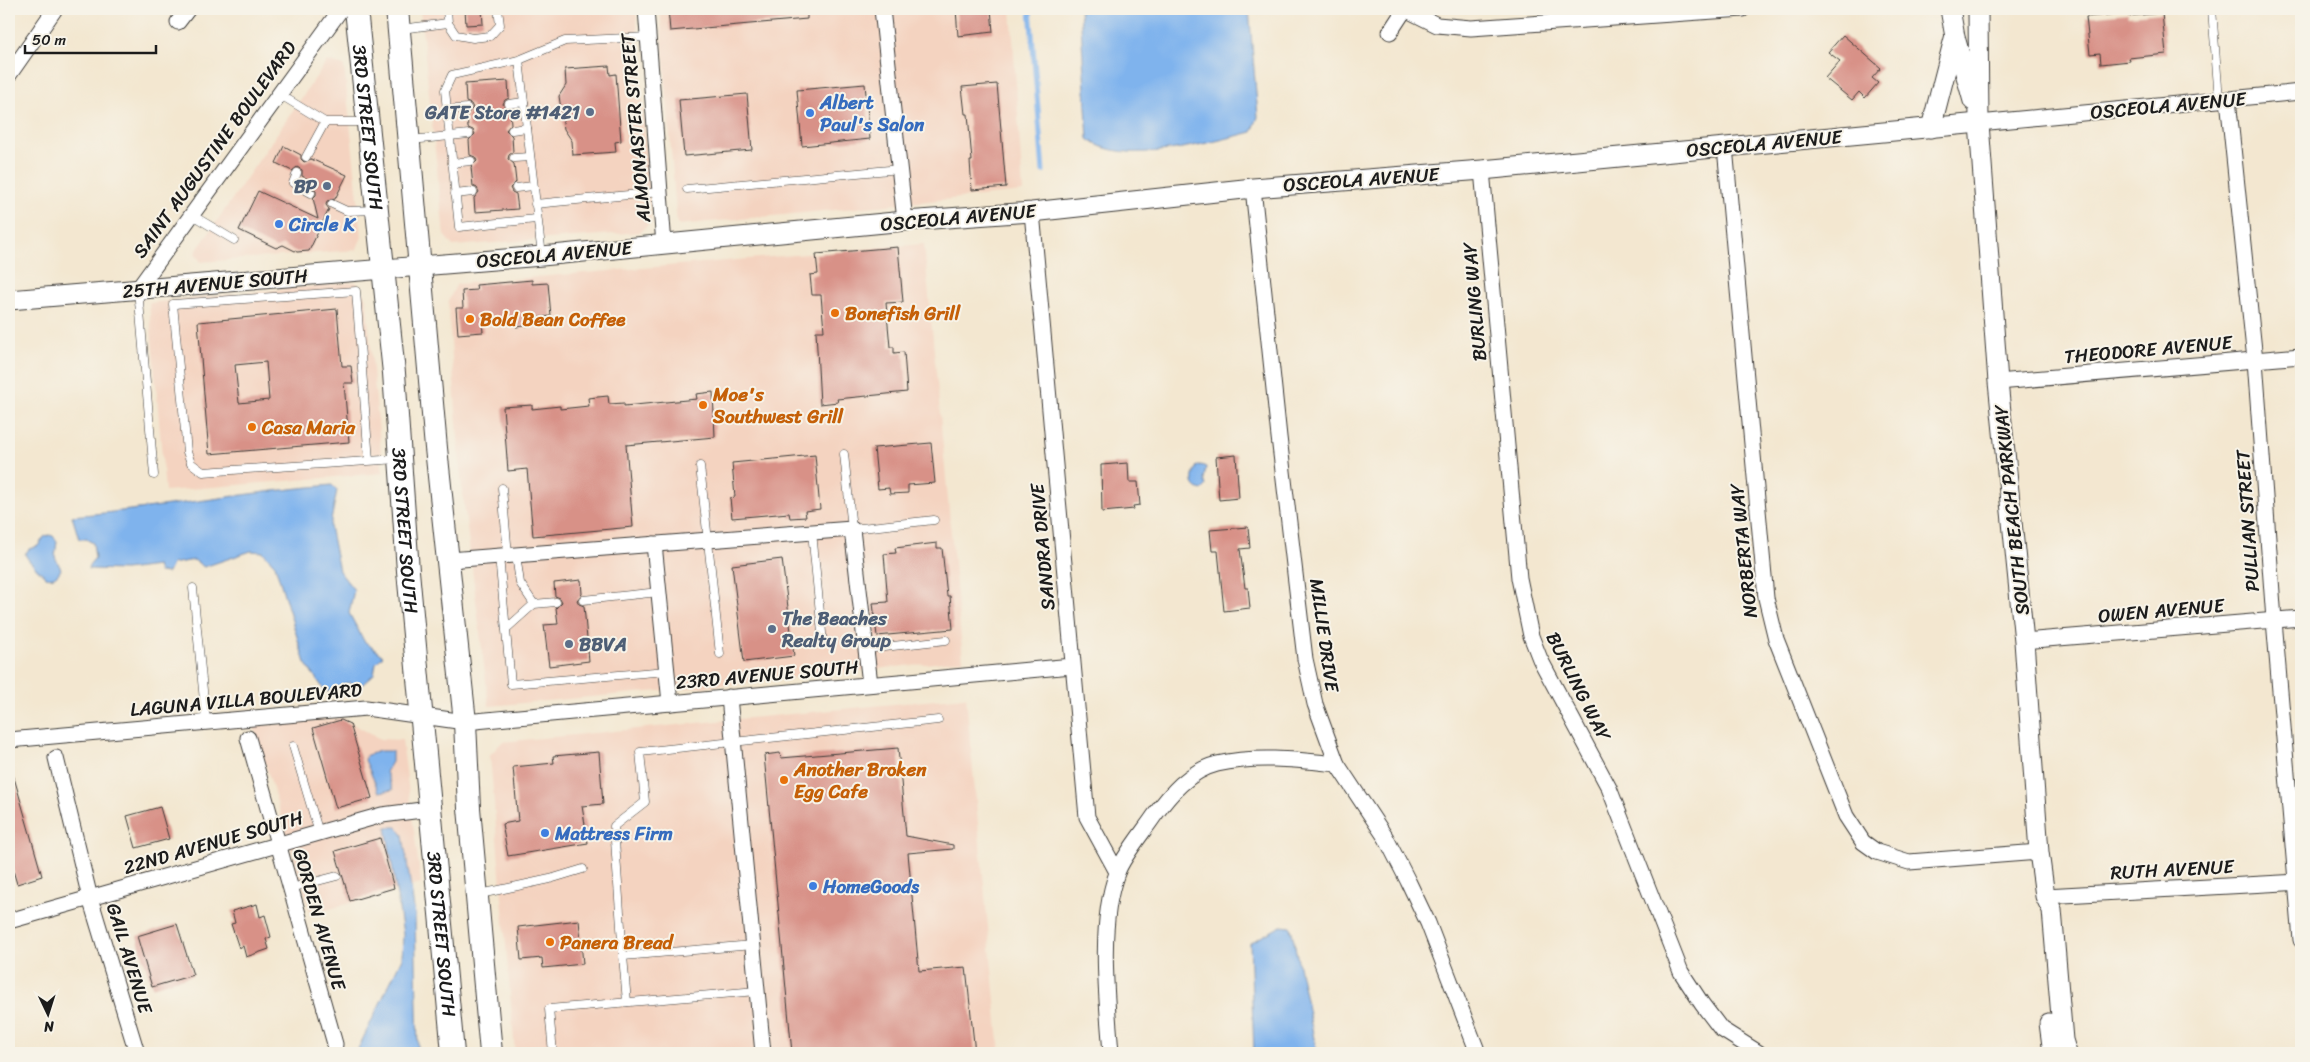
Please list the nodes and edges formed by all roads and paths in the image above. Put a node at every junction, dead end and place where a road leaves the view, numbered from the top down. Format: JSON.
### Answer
{"nodes":[{"id":1,"x":55,"y":9,"type":"edge"},
{"id":2,"x":188,"y":9,"type":"edge"},
{"id":3,"x":341,"y":9,"type":"edge"},
{"id":4,"x":356,"y":9,"type":"edge"},
{"id":5,"x":447,"y":9,"type":"edge"},
{"id":6,"x":498,"y":9,"type":"edge"},
{"id":7,"x":646,"y":9,"type":"edge"},
{"id":8,"x":882,"y":9,"type":"edge"},
{"id":9,"x":1405,"y":9,"type":"edge"},
{"id":10,"x":1743,"y":9,"type":"edge"},
{"id":11,"x":1950,"y":9,"type":"edge"},
{"id":12,"x":1978,"y":9,"type":"edge"},
{"id":13,"x":2212,"y":9,"type":"edge"},
{"id":14,"x":398,"y":19,"type":"edge"},
{"id":15,"x":178,"y":22,"type":"dead end"},
{"id":16,"x":448,"y":23,"type":"junction"},
{"id":17,"x":1390,"y":32,"type":"dead end"},
{"id":18,"x":648,"y":37,"type":"junction"},
{"id":19,"x":1954,"y":38,"type":"junction"},
{"id":20,"x":519,"y":60,"type":"junction"},
{"id":21,"x":9,"y":74,"type":"edge"},
{"id":22,"x":2301,"y":92,"type":"edge"},
{"id":23,"x":279,"y":94,"type":"junction"},
{"id":24,"x":2224,"y":100,"type":"junction"},
{"id":25,"x":524,"y":102,"type":"junction"},
{"id":26,"x":510,"y":104,"type":"dead end"},
{"id":27,"x":467,"y":108,"type":"dead end"},
{"id":28,"x":447,"y":110,"type":"junction"},
{"id":29,"x":325,"y":122,"type":"junction"},
{"id":30,"x":369,"y":122,"type":"junction"},
{"id":31,"x":1980,"y":124,"type":"junction"},
{"id":32,"x":526,"y":128,"type":"junction"},
{"id":33,"x":1931,"y":128,"type":"junction"},
{"id":34,"x":512,"y":130,"type":"dead end"},
{"id":35,"x":469,"y":134,"type":"dead end"},
{"id":36,"x":449,"y":136,"type":"junction"},
{"id":37,"x":409,"y":140,"type":"junction"},
{"id":38,"x":1725,"y":146,"type":"junction"},
{"id":39,"x":306,"y":157,"type":"dead end"},
{"id":40,"x":530,"y":157,"type":"junction"},
{"id":41,"x":514,"y":158,"type":"dead end"},
{"id":42,"x":471,"y":161,"type":"dead end"},
{"id":43,"x":452,"y":163,"type":"junction"},
{"id":44,"x":900,"y":169,"type":"junction"},
{"id":45,"x":1482,"y":170,"type":"junction"},
{"id":46,"x":297,"y":173,"type":"dead end"},
{"id":47,"x":533,"y":186,"type":"junction"},
{"id":48,"x":516,"y":188,"type":"dead end"},
{"id":49,"x":1253,"y":188,"type":"junction"},
{"id":50,"x":687,"y":189,"type":"dead end"},
{"id":51,"x":473,"y":192,"type":"dead end"},
{"id":52,"x":660,"y":192,"type":"junction"},
{"id":53,"x":312,"y":193,"type":"dead end"},
{"id":54,"x":455,"y":194,"type":"junction"},
{"id":55,"x":332,"y":204,"type":"dead end"},
{"id":56,"x":535,"y":204,"type":"junction"},
{"id":57,"x":378,"y":210,"type":"junction"},
{"id":58,"x":1032,"y":212,"type":"junction"},
{"id":59,"x":192,"y":215,"type":"junction"},
{"id":60,"x":536,"y":219,"type":"junction"},
{"id":61,"x":905,"y":221,"type":"junction"},
{"id":62,"x":234,"y":240,"type":"dead end"},
{"id":63,"x":664,"y":245,"type":"junction"},
{"id":64,"x":542,"y":256,"type":"junction"},
{"id":65,"x":421,"y":266,"type":"junction"},
{"id":66,"x":383,"y":269,"type":"junction"},
{"id":67,"x":324,"y":284,"type":"junction"},
{"id":68,"x":138,"y":289,"type":"junction"},
{"id":69,"x":172,"y":295,"type":"junction"},
{"id":70,"x":9,"y":300,"type":"edge"},
{"id":71,"x":2301,"y":356,"type":"edge"},
{"id":72,"x":2255,"y":360,"type":"junction"},
{"id":73,"x":1998,"y":382,"type":"junction"},
{"id":74,"x":844,"y":454,"type":"dead end"},
{"id":75,"x":401,"y":458,"type":"junction"},
{"id":76,"x":369,"y":461,"type":"junction"},
{"id":77,"x":700,"y":466,"type":"dead end"},
{"id":78,"x":154,"y":475,"type":"dead end"},
{"id":79,"x":502,"y":488,"type":"dead end"},
{"id":80,"x":934,"y":520,"type":"dead end"},
{"id":81,"x":852,"y":529,"type":"junction"},
{"id":82,"x":812,"y":532,"type":"junction"},
{"id":83,"x":708,"y":540,"type":"junction"},
{"id":84,"x":654,"y":544,"type":"junction"},
{"id":85,"x":508,"y":555,"type":"junction"},
{"id":86,"x":449,"y":560,"type":"junction"},
{"id":87,"x":193,"y":588,"type":"dead end"},
{"id":88,"x":659,"y":592,"type":"junction"},
{"id":89,"x":583,"y":600,"type":"dead end"},
{"id":90,"x":556,"y":602,"type":"dead end"},
{"id":91,"x":534,"y":604,"type":"junction"},
{"id":92,"x":2301,"y":618,"type":"edge"},
{"id":93,"x":2274,"y":620,"type":"junction"},
{"id":94,"x":507,"y":632,"type":"junction"},
{"id":95,"x":946,"y":640,"type":"dead end"},
{"id":96,"x":2024,"y":642,"type":"junction"},
{"id":97,"x":823,"y":643,"type":"dead end"},
{"id":98,"x":866,"y":649,"type":"junction"},
{"id":99,"x":720,"y":654,"type":"dead end"},
{"id":100,"x":1072,"y":666,"type":"junction"},
{"id":101,"x":667,"y":671,"type":"junction"},
{"id":102,"x":870,"y":684,"type":"junction"},
{"id":103,"x":730,"y":697,"type":"junction"},
{"id":104,"x":670,"y":703,"type":"junction"},
{"id":105,"x":421,"y":716,"type":"junction"},
{"id":106,"x":938,"y":720,"type":"dead end"},
{"id":107,"x":206,"y":721,"type":"junction"},
{"id":108,"x":465,"y":722,"type":"junction"},
{"id":109,"x":248,"y":738,"type":"dead end"},
{"id":110,"x":9,"y":740,"type":"edge"},
{"id":111,"x":734,"y":743,"type":"junction"},
{"id":112,"x":293,"y":746,"type":"dead end"},
{"id":113,"x":56,"y":758,"type":"dead end"},
{"id":114,"x":1337,"y":764,"type":"junction"},
{"id":115,"x":430,"y":809,"type":"junction"},
{"id":116,"x":319,"y":833,"type":"junction"},
{"id":117,"x":278,"y":845,"type":"junction"},
{"id":118,"x":2040,"y":852,"type":"junction"},
{"id":119,"x":583,"y":870,"type":"dead end"},
{"id":120,"x":1117,"y":872,"type":"junction"},
{"id":121,"x":336,"y":876,"type":"dead end"},
{"id":122,"x":2298,"y":882,"type":"edge"},
{"id":123,"x":291,"y":888,"type":"junction"},
{"id":124,"x":478,"y":895,"type":"junction"},
{"id":125,"x":2045,"y":896,"type":"junction"},
{"id":126,"x":90,"y":898,"type":"junction"},
{"id":127,"x":9,"y":921,"type":"edge"},
{"id":128,"x":2301,"y":940,"type":"edge"},
{"id":129,"x":753,"y":945,"type":"junction"},
{"id":130,"x":623,"y":956,"type":"junction"},
{"id":131,"x":757,"y":991,"type":"junction"},
{"id":132,"x":627,"y":1002,"type":"junction"},
{"id":133,"x":137,"y":1053,"type":"edge"},
{"id":134,"x":334,"y":1053,"type":"edge"},
{"id":135,"x":453,"y":1053,"type":"edge"},
{"id":136,"x":491,"y":1053,"type":"edge"},
{"id":137,"x":553,"y":1053,"type":"edge"},
{"id":138,"x":763,"y":1053,"type":"edge"},
{"id":139,"x":1111,"y":1053,"type":"edge"},
{"id":140,"x":1478,"y":1053,"type":"edge"},
{"id":141,"x":1759,"y":1053,"type":"edge"},
{"id":142,"x":2053,"y":1053,"type":"edge"},
{"id":143,"x":2067,"y":1053,"type":"edge"}],
"edges":[{"from":1,"to":21,"type":"street"},
{"from":2,"to":15,"type":"street"},
{"from":3,"to":23,"type":"street","name":"SAINT AUGUSTINE BOULEVARD"},
{"from":4,"to":30,"type":"main road","name":"3RD STREET SOUTH"},
{"from":5,"to":16,"type":"lane"},
{"from":6,"to":16,"type":"lane"},
{"from":7,"to":18,"type":"street","name":"ALMONASTER STREET"},
{"from":8,"to":44,"type":"street"},
{"from":9,"to":10,"type":"street"},
{"from":9,"to":17,"type":"street"},
{"from":11,"to":19,"type":"street","name":"SOUTH BEACH PARKWAY"},
{"from":12,"to":31,"type":"street","name":"SOUTH BEACH PARKWAY"},
{"from":13,"to":24,"type":"lane"},
{"from":14,"to":16,"type":"lane"},
{"from":14,"to":37,"type":"main road","name":"3RD STREET SOUTH"},
{"from":18,"to":20,"type":"lane"},
{"from":18,"to":52,"type":"street","name":"ALMONASTER STREET"},
{"from":19,"to":31,"type":"street","name":"SOUTH BEACH PARKWAY"},
{"from":19,"to":33,"type":"street"},
{"from":20,"to":25,"type":"lane"},
{"from":20,"to":28,"type":"lane"},
{"from":22,"to":24,"type":"street","name":"OSCEOLA AVENUE"},
{"from":23,"to":29,"type":"lane"},
{"from":23,"to":59,"type":"street","name":"SAINT AUGUSTINE BOULEVARD"},
{"from":24,"to":31,"type":"street","name":"OSCEOLA AVENUE"},
{"from":24,"to":72,"type":"street","name":"PULLIAN STREET"},
{"from":25,"to":26,"type":"lane"},
{"from":25,"to":32,"type":"lane"},
{"from":27,"to":28,"type":"lane"},
{"from":28,"to":36,"type":"lane"},
{"from":29,"to":30,"type":"lane"},
{"from":29,"to":39,"type":"lane"},
{"from":30,"to":57,"type":"main road","name":"3RD STREET SOUTH"},
{"from":31,"to":33,"type":"street","name":"OSCEOLA AVENUE"},
{"from":31,"to":73,"type":"street","name":"SOUTH BEACH PARKWAY"},
{"from":32,"to":34,"type":"lane"},
{"from":32,"to":40,"type":"lane"},
{"from":33,"to":38,"type":"street","name":"OSCEOLA AVENUE"},
{"from":35,"to":36,"type":"lane"},
{"from":36,"to":37,"type":"lane"},
{"from":36,"to":43,"type":"lane"},
{"from":37,"to":65,"type":"main road","name":"3RD STREET SOUTH"},
{"from":38,"to":45,"type":"street","name":"OSCEOLA AVENUE"},
{"from":38,"to":118,"type":"street","name":"NORBERTA WAY"},
{"from":40,"to":41,"type":"lane"},
{"from":40,"to":47,"type":"lane"},
{"from":42,"to":43,"type":"lane"},
{"from":43,"to":54,"type":"lane"},
{"from":44,"to":50,"type":"lane"},
{"from":44,"to":61,"type":"street"},
{"from":45,"to":49,"type":"street","name":"OSCEOLA AVENUE"},
{"from":45,"to":141,"type":"street","name":"BURLING WAY"},
{"from":46,"to":53,"type":"lane"},
{"from":47,"to":48,"type":"lane"},
{"from":47,"to":56,"type":"lane"},
{"from":49,"to":58,"type":"street","name":"OSCEOLA AVENUE"},
{"from":49,"to":114,"type":"street","name":"MILLIE DRIVE"},
{"from":51,"to":54,"type":"lane"},
{"from":52,"to":56,"type":"lane"},
{"from":52,"to":63,"type":"street","name":"ALMONASTER STREET"},
{"from":54,"to":60,"type":"lane"},
{"from":55,"to":57,"type":"lane"},
{"from":56,"to":60,"type":"lane"},
{"from":57,"to":66,"type":"main road","name":"3RD STREET SOUTH"},
{"from":58,"to":61,"type":"street","name":"OSCEOLA AVENUE"},
{"from":58,"to":100,"type":"street","name":"SANDRA DRIVE"},
{"from":59,"to":62,"type":"lane"},
{"from":59,"to":68,"type":"street","name":"SAINT AUGUSTINE BOULEVARD"},
{"from":60,"to":64,"type":"lane"},
{"from":61,"to":63,"type":"street","name":"OSCEOLA AVENUE"},
{"from":63,"to":64,"type":"street","name":"OSCEOLA AVENUE"},
{"from":64,"to":65,"type":"street","name":"OSCEOLA AVENUE"},
{"from":65,"to":66,"type":"street","name":"25TH AVENUE SOUTH"},
{"from":65,"to":86,"type":"main road","name":"3RD STREET SOUTH"},
{"from":66,"to":67,"type":"street","name":"25TH AVENUE SOUTH"},
{"from":66,"to":75,"type":"main road","name":"3RD STREET SOUTH"},
{"from":67,"to":69,"type":"street","name":"25TH AVENUE SOUTH"},
{"from":67,"to":76,"type":"lane"},
{"from":68,"to":69,"type":"street","name":"25TH AVENUE SOUTH"},
{"from":68,"to":70,"type":"street","name":"25TH AVENUE SOUTH"},
{"from":68,"to":78,"type":"lane"},
{"from":69,"to":76,"type":"lane"},
{"from":71,"to":72,"type":"street","name":"THEODORE AVENUE"},
{"from":72,"to":73,"type":"street","name":"THEODORE AVENUE"},
{"from":72,"to":93,"type":"street","name":"PULLIAN STREET"},
{"from":73,"to":96,"type":"street","name":"SOUTH BEACH PARKWAY"},
{"from":74,"to":81,"type":"lane"},
{"from":75,"to":76,"type":"lane"},
{"from":75,"to":105,"type":"main road","name":"3RD STREET SOUTH"},
{"from":77,"to":83,"type":"lane"},
{"from":79,"to":85,"type":"lane"},
{"from":80,"to":81,"type":"lane"},
{"from":81,"to":82,"type":"street"},
{"from":81,"to":98,"type":"street"},
{"from":82,"to":83,"type":"street"},
{"from":82,"to":97,"type":"lane"},
{"from":83,"to":84,"type":"street"},
{"from":83,"to":99,"type":"lane"},
{"from":84,"to":85,"type":"street"},
{"from":84,"to":88,"type":"street"},
{"from":85,"to":86,"type":"street"},
{"from":85,"to":91,"type":"lane"},
{"from":85,"to":94,"type":"lane"},
{"from":86,"to":108,"type":"main road","name":"3RD STREET SOUTH"},
{"from":87,"to":107,"type":"lane"},
{"from":88,"to":89,"type":"lane"},
{"from":88,"to":101,"type":"street"},
{"from":90,"to":91,"type":"lane"},
{"from":91,"to":94,"type":"lane"},
{"from":92,"to":93,"type":"street","name":"OWEN AVENUE"},
{"from":93,"to":96,"type":"street","name":"OWEN AVENUE"},
{"from":93,"to":122,"type":"street","name":"PULLIAN STREET"},
{"from":94,"to":101,"type":"lane"},
{"from":95,"to":98,"type":"lane"},
{"from":96,"to":118,"type":"street","name":"SOUTH BEACH PARKWAY"},
{"from":98,"to":102,"type":"street"},
{"from":100,"to":102,"type":"street","name":"23RD AVENUE SOUTH"},
{"from":100,"to":120,"type":"street","name":"SANDRA DRIVE"},
{"from":101,"to":104,"type":"street"},
{"from":102,"to":103,"type":"street","name":"23RD AVENUE SOUTH"},
{"from":103,"to":104,"type":"street","name":"23RD AVENUE SOUTH"},
{"from":103,"to":111,"type":"street"},
{"from":104,"to":108,"type":"street","name":"23RD AVENUE SOUTH"},
{"from":105,"to":107,"type":"street","name":"LAGUNA VILLA BOULEVARD"},
{"from":105,"to":108,"type":"street","name":"LAGUNA VILLA BOULEVARD"},
{"from":105,"to":115,"type":"main road","name":"3RD STREET SOUTH"},
{"from":106,"to":111,"type":"lane"},
{"from":107,"to":110,"type":"street","name":"LAGUNA VILLA BOULEVARD"},
{"from":108,"to":124,"type":"main road","name":"3RD STREET SOUTH"},
{"from":109,"to":117,"type":"street","name":"GORDEN AVENUE"},
{"from":111,"to":129,"type":"street"},
{"from":111,"to":130,"type":"lane"},
{"from":112,"to":116,"type":"lane"},
{"from":113,"to":126,"type":"street","name":"GAIL AVENUE"},
{"from":114,"to":120,"type":"street"},
{"from":114,"to":140,"type":"street","name":"MILLIE DRIVE"},
{"from":115,"to":116,"type":"street","name":"22ND AVENUE SOUTH"},
{"from":115,"to":135,"type":"main road","name":"3RD STREET SOUTH"},
{"from":116,"to":117,"type":"street","name":"22ND AVENUE SOUTH"},
{"from":117,"to":123,"type":"street","name":"GORDEN AVENUE"},
{"from":117,"to":126,"type":"street","name":"22ND AVENUE SOUTH"},
{"from":118,"to":125,"type":"street","name":"SOUTH BEACH PARKWAY"},
{"from":119,"to":124,"type":"lane"},
{"from":120,"to":139,"type":"street"},
{"from":121,"to":123,"type":"lane"},
{"from":122,"to":125,"type":"street","name":"RUTH AVENUE"},
{"from":122,"to":128,"type":"street","name":"PULLIAN STREET"},
{"from":123,"to":134,"type":"street","name":"GORDEN AVENUE"},
{"from":124,"to":136,"type":"main road","name":"3RD STREET SOUTH"},
{"from":125,"to":142,"type":"street","name":"SOUTH BEACH PARKWAY"},
{"from":125,"to":143,"type":"street","name":"SOUTH BEACH PARKWAY"},
{"from":126,"to":127,"type":"street","name":"22ND AVENUE SOUTH"},
{"from":126,"to":133,"type":"street","name":"GAIL AVENUE"},
{"from":129,"to":130,"type":"lane"},
{"from":129,"to":131,"type":"street"},
{"from":130,"to":132,"type":"lane"},
{"from":131,"to":132,"type":"lane"},
{"from":131,"to":138,"type":"street"},
{"from":132,"to":137,"type":"lane"}]}
